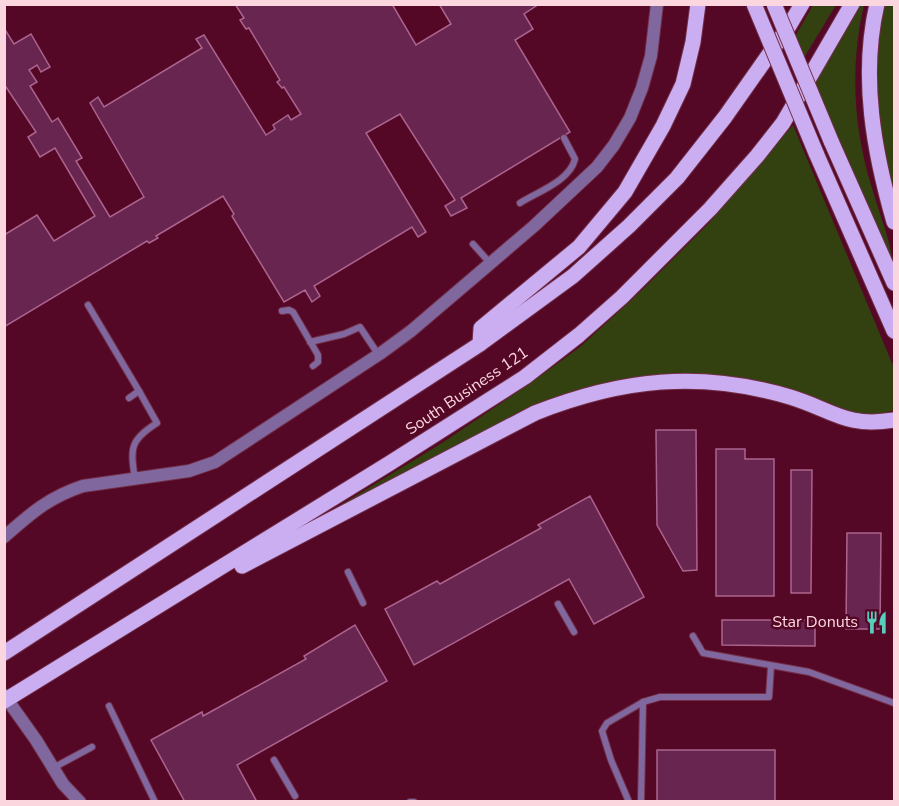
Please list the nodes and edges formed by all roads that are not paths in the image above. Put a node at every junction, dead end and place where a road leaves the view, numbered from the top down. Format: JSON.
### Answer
{"nodes":[{"id":1,"x":657,"y":4,"type":"edge"},
{"id":2,"x":699,"y":4,"type":"edge"},
{"id":3,"x":754,"y":4,"type":"edge"},
{"id":4,"x":774,"y":4,"type":"edge"},
{"id":5,"x":802,"y":4,"type":"edge"},
{"id":6,"x":852,"y":4,"type":"edge"},
{"id":7,"x":877,"y":4,"type":"edge"},
{"id":8,"x":564,"y":138,"type":"dead end"},
{"id":9,"x":520,"y":203,"type":"dead end"},
{"id":10,"x":894,"y":222,"type":"edge"},
{"id":11,"x":473,"y":244,"type":"dead end"},
{"id":12,"x":491,"y":263,"type":"junction"},
{"id":13,"x":894,"y":283,"type":"edge"},
{"id":14,"x":88,"y":305,"type":"dead end"},
{"id":15,"x":282,"y":312,"type":"dead end"},
{"id":16,"x":894,"y":331,"type":"edge"},
{"id":17,"x":310,"y":342,"type":"junction"},
{"id":18,"x":480,"y":344,"type":"junction"},
{"id":19,"x":379,"y":355,"type":"junction"},
{"id":20,"x":313,"y":366,"type":"dead end"},
{"id":21,"x":139,"y":392,"type":"junction"},
{"id":22,"x":129,"y":398,"type":"dead end"},
{"id":23,"x":894,"y":420,"type":"edge"},
{"id":24,"x":135,"y":478,"type":"junction"},
{"id":25,"x":4,"y":537,"type":"edge"},
{"id":26,"x":348,"y":572,"type":"dead end"},
{"id":27,"x":363,"y":603,"type":"dead end"},
{"id":28,"x":558,"y":604,"type":"dead end"},
{"id":29,"x":144,"y":615,"type":"junction"},
{"id":30,"x":574,"y":632,"type":"dead end"},
{"id":31,"x":693,"y":636,"type":"dead end"},
{"id":32,"x":4,"y":653,"type":"edge"},
{"id":33,"x":771,"y":666,"type":"junction"},
{"id":34,"x":5,"y":696,"type":"edge"},
{"id":35,"x":643,"y":702,"type":"junction"},
{"id":36,"x":894,"y":704,"type":"edge"},
{"id":37,"x":109,"y":706,"type":"dead end"},
{"id":38,"x":92,"y":747,"type":"dead end"},
{"id":39,"x":274,"y":759,"type":"dead end"},
{"id":40,"x":53,"y":768,"type":"junction"},
{"id":41,"x":295,"y":796,"type":"dead end"},
{"id":42,"x":80,"y":801,"type":"edge"},
{"id":43,"x":155,"y":801,"type":"edge"},
{"id":44,"x":629,"y":801,"type":"edge"},
{"id":45,"x":641,"y":801,"type":"edge"}],
"edges":[{"from":1,"to":12,"type":"street"},
{"from":2,"to":18,"type":"main road"},
{"from":3,"to":16,"type":"main road","bridge":true},
{"from":4,"to":13,"type":"main road","bridge":true},
{"from":5,"to":18,"type":"main road","name":"South Business 121"},
{"from":6,"to":29,"type":"main road","name":"South Business 121"},
{"from":7,"to":10,"type":"main road"},
{"from":8,"to":9,"type":"lane"},
{"from":11,"to":12,"type":"lane"},
{"from":12,"to":19,"type":"street"},
{"from":14,"to":21,"type":"lane"},
{"from":15,"to":17,"type":"lane"},
{"from":17,"to":19,"type":"lane"},
{"from":17,"to":20,"type":"lane"},
{"from":18,"to":32,"type":"main road","name":"South Business 121"},
{"from":19,"to":24,"type":"street"},
{"from":21,"to":22,"type":"lane"},
{"from":21,"to":24,"type":"lane"},
{"from":23,"to":29,"type":"main road"},
{"from":24,"to":25,"type":"street"},
{"from":26,"to":27,"type":"lane"},
{"from":28,"to":30,"type":"lane"},
{"from":29,"to":34,"type":"main road","name":"South Business 121"},
{"from":31,"to":33,"type":"lane"},
{"from":33,"to":35,"type":"lane"},
{"from":33,"to":36,"type":"lane"},
{"from":34,"to":40,"type":"street"},
{"from":35,"to":44,"type":"lane"},
{"from":35,"to":45,"type":"lane"},
{"from":37,"to":43,"type":"lane"},
{"from":38,"to":40,"type":"lane"},
{"from":39,"to":41,"type":"lane"},
{"from":40,"to":42,"type":"street"}]}
